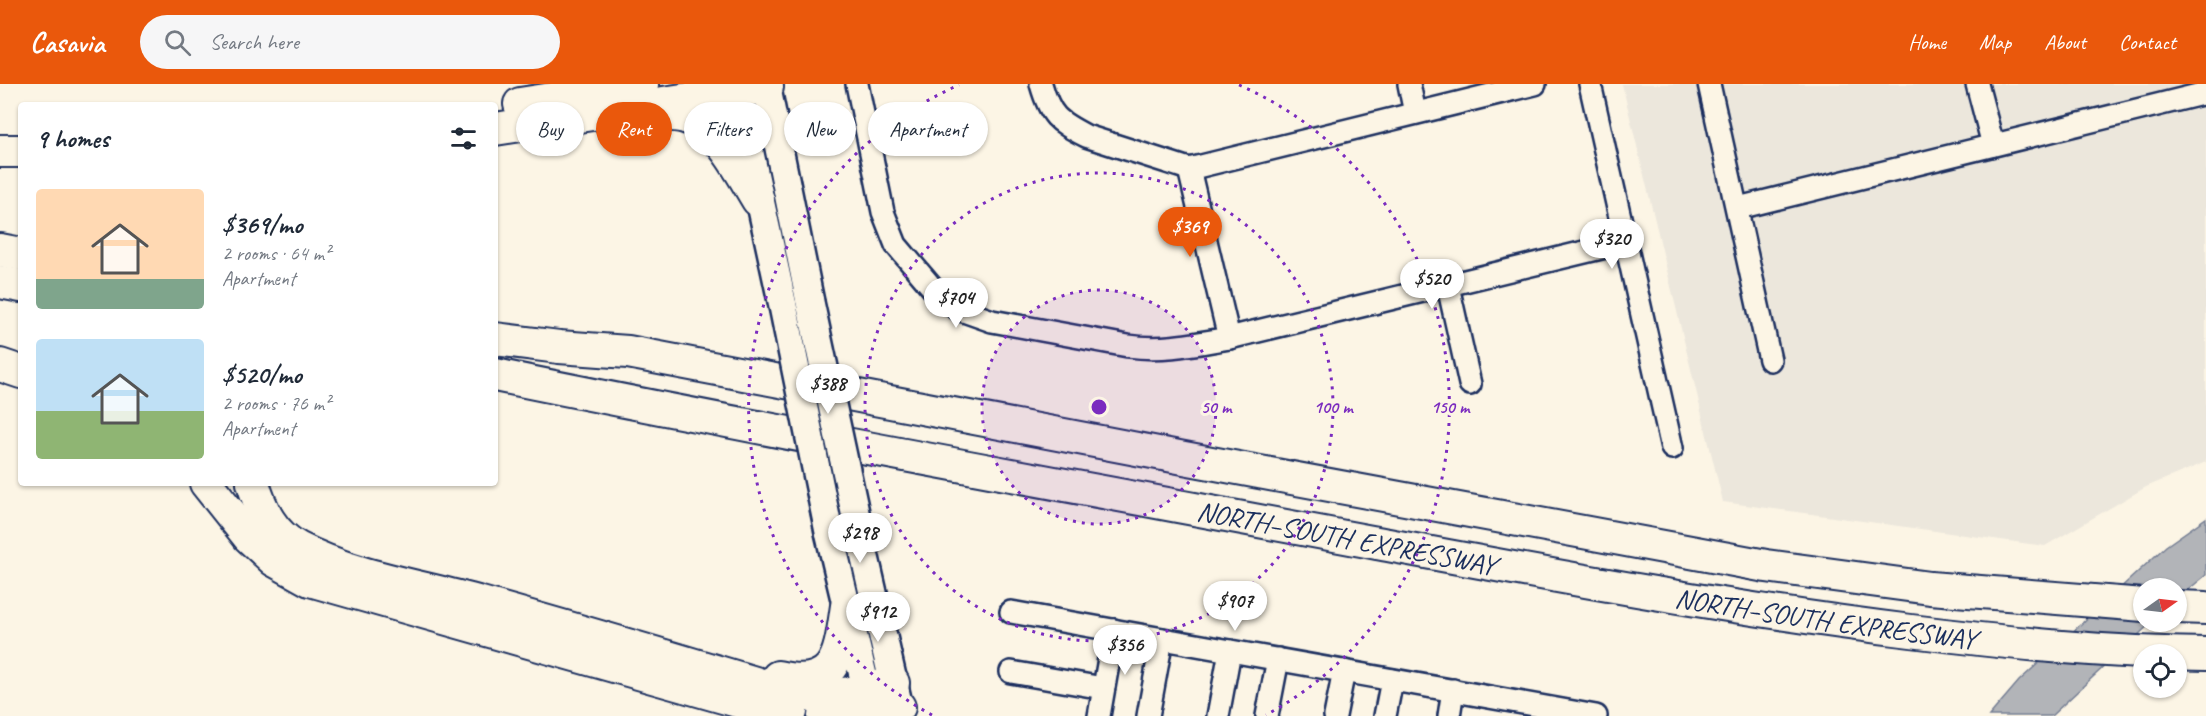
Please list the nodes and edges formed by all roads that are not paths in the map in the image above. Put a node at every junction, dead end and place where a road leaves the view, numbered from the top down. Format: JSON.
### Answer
{"nodes":[{"id":1,"x":648,"y":84,"type":"edge"},
{"id":2,"x":857,"y":84,"type":"edge"},
{"id":3,"x":1041,"y":84,"type":"edge"},
{"id":4,"x":1409,"y":84,"type":"edge"},
{"id":5,"x":1535,"y":84,"type":"edge"},
{"id":6,"x":1590,"y":84,"type":"edge"},
{"id":7,"x":1709,"y":84,"type":"edge"},
{"id":8,"x":1977,"y":84,"type":"edge"},
{"id":9,"x":767,"y":86,"type":"edge"},
{"id":10,"x":736,"y":88,"type":"edge"},
{"id":11,"x":2206,"y":93,"type":"edge"},
{"id":12,"x":498,"y":107,"type":"edge"},
{"id":13,"x":1415,"y":113,"type":"junction"},
{"id":14,"x":584,"y":116,"type":"edge"},
{"id":15,"x":584,"y":118,"type":"edge"},
{"id":16,"x":516,"y":126,"type":"edge"},
{"id":17,"x":498,"y":129,"type":"edge"},
{"id":18,"x":1993,"y":145,"type":"junction"},
{"id":19,"x":0,"y":151,"type":"edge"},
{"id":20,"x":18,"y":151,"type":"edge"},
{"id":21,"x":1189,"y":169,"type":"junction"},
{"id":22,"x":758,"y":200,"type":"junction"},
{"id":23,"x":1738,"y":208,"type":"junction"},
{"id":24,"x":1626,"y":242,"type":"junction"},
{"id":25,"x":0,"y":250,"type":"edge"},
{"id":26,"x":18,"y":253,"type":"edge"},
{"id":27,"x":0,"y":282,"type":"edge"},
{"id":28,"x":18,"y":285,"type":"edge"},
{"id":29,"x":1448,"y":286,"type":"junction"},
{"id":30,"x":498,"y":321,"type":"edge"},
{"id":31,"x":1229,"y":338,"type":"junction"},
{"id":32,"x":498,"y":339,"type":"edge"},
{"id":33,"x":628,"y":352,"type":"junction"},
{"id":34,"x":1770,"y":360,"type":"dead end"},
{"id":35,"x":0,"y":365,"type":"edge"},
{"id":36,"x":18,"y":371,"type":"edge"},
{"id":37,"x":498,"y":376,"type":"edge"},
{"id":38,"x":498,"y":383,"type":"edge"},
{"id":39,"x":1470,"y":384,"type":"dead end"},
{"id":40,"x":558,"y":388,"type":"junction"},
{"id":41,"x":1672,"y":448,"type":"dead end"},
{"id":42,"x":208,"y":486,"type":"edge"},
{"id":43,"x":254,"y":486,"type":"edge"},
{"id":44,"x":2133,"y":604,"type":"edge"},
{"id":45,"x":847,"y":606,"type":"junction"},
{"id":46,"x":1011,"y":612,"type":"dead end"},
{"id":47,"x":1114,"y":630,"type":"junction"},
{"id":48,"x":1162,"y":639,"type":"junction"},
{"id":49,"x":1230,"y":651,"type":"junction"},
{"id":50,"x":2133,"y":651,"type":"edge"},
{"id":51,"x":2187,"y":654,"type":"edge"},
{"id":52,"x":2206,"y":654,"type":"edge"},
{"id":53,"x":623,"y":656,"type":"junction"},
{"id":54,"x":1278,"y":659,"type":"junction"},
{"id":55,"x":1344,"y":671,"type":"junction"},
{"id":56,"x":1011,"y":672,"type":"dead end"},
{"id":57,"x":1392,"y":680,"type":"junction"},
{"id":58,"x":1103,"y":688,"type":"junction"},
{"id":59,"x":1453,"y":690,"type":"junction"},
{"id":60,"x":884,"y":704,"type":"edge"},
{"id":61,"x":767,"y":716,"type":"edge"},
{"id":62,"x":816,"y":716,"type":"edge"},
{"id":63,"x":824,"y":716,"type":"edge"},
{"id":64,"x":1099,"y":716,"type":"edge"},
{"id":65,"x":1148,"y":716,"type":"edge"},
{"id":66,"x":1218,"y":716,"type":"edge"},
{"id":67,"x":1268,"y":716,"type":"edge"},
{"id":68,"x":1335,"y":716,"type":"edge"},
{"id":69,"x":1385,"y":716,"type":"edge"},
{"id":70,"x":1449,"y":716,"type":"edge"},
{"id":71,"x":1596,"y":716,"type":"edge"}],
"edges":[{"from":1,"to":12,"type":"highway"},
{"from":2,"to":31,"type":"street"},
{"from":3,"to":21,"type":"street"},
{"from":4,"to":13,"type":"street"},
{"from":5,"to":13,"type":"street"},
{"from":6,"to":24,"type":"street"},
{"from":7,"to":23,"type":"street"},
{"from":8,"to":18,"type":"street"},
{"from":9,"to":10,"type":"highway"},
{"from":9,"to":60,"type":"main road","bridge":true},
{"from":10,"to":14,"type":"highway"},
{"from":10,"to":22,"type":"main road"},
{"from":11,"to":18,"type":"street"},
{"from":13,"to":21,"type":"street"},
{"from":15,"to":22,"type":"highway"},
{"from":16,"to":17,"type":"highway"},
{"from":18,"to":23,"type":"street"},
{"from":19,"to":20,"type":"highway"},
{"from":21,"to":31,"type":"street"},
{"from":22,"to":45,"type":"main road","bridge":true},
{"from":23,"to":34,"type":"street"},
{"from":24,"to":29,"type":"street"},
{"from":24,"to":41,"type":"street"},
{"from":25,"to":26,"type":"highway"},
{"from":27,"to":28,"type":"highway"},
{"from":29,"to":31,"type":"street"},
{"from":29,"to":39,"type":"street"},
{"from":30,"to":33,"type":"highway"},
{"from":32,"to":33,"type":"highway","name":"NORTH–SOUTH EXPRESSWAY"},
{"from":33,"to":44,"type":"highway","name":"NORTH–SOUTH EXPRESSWAY"},
{"from":35,"to":36,"type":"highway"},
{"from":37,"to":40,"type":"highway","name":"NORTH–SOUTH EXPRESSWAY"},
{"from":38,"to":40,"type":"highway"},
{"from":40,"to":50,"type":"highway","name":"NORTH–SOUTH EXPRESSWAY"},
{"from":42,"to":53,"type":"highway"},
{"from":43,"to":53,"type":"highway"},
{"from":45,"to":53,"type":"highway"},
{"from":45,"to":60,"type":"main road"},
{"from":46,"to":47,"type":"street"},
{"from":47,"to":48,"type":"street"},
{"from":47,"to":58,"type":"street"},
{"from":48,"to":49,"type":"street"},
{"from":48,"to":65,"type":"street"},
{"from":49,"to":54,"type":"street"},
{"from":49,"to":66,"type":"street"},
{"from":51,"to":52,"type":"highway","name":"NORTH–SOUTH EXPRESSWAY"},
{"from":53,"to":60,"type":"highway"},
{"from":53,"to":61,"type":"highway"},
{"from":53,"to":62,"type":"highway"},
{"from":54,"to":55,"type":"street"},
{"from":54,"to":67,"type":"street"},
{"from":55,"to":57,"type":"street"},
{"from":55,"to":68,"type":"street"},
{"from":56,"to":58,"type":"street"},
{"from":57,"to":59,"type":"street"},
{"from":57,"to":69,"type":"street"},
{"from":58,"to":64,"type":"street"},
{"from":59,"to":70,"type":"street"},
{"from":59,"to":71,"type":"street"},
{"from":60,"to":63,"type":"highway"}]}
